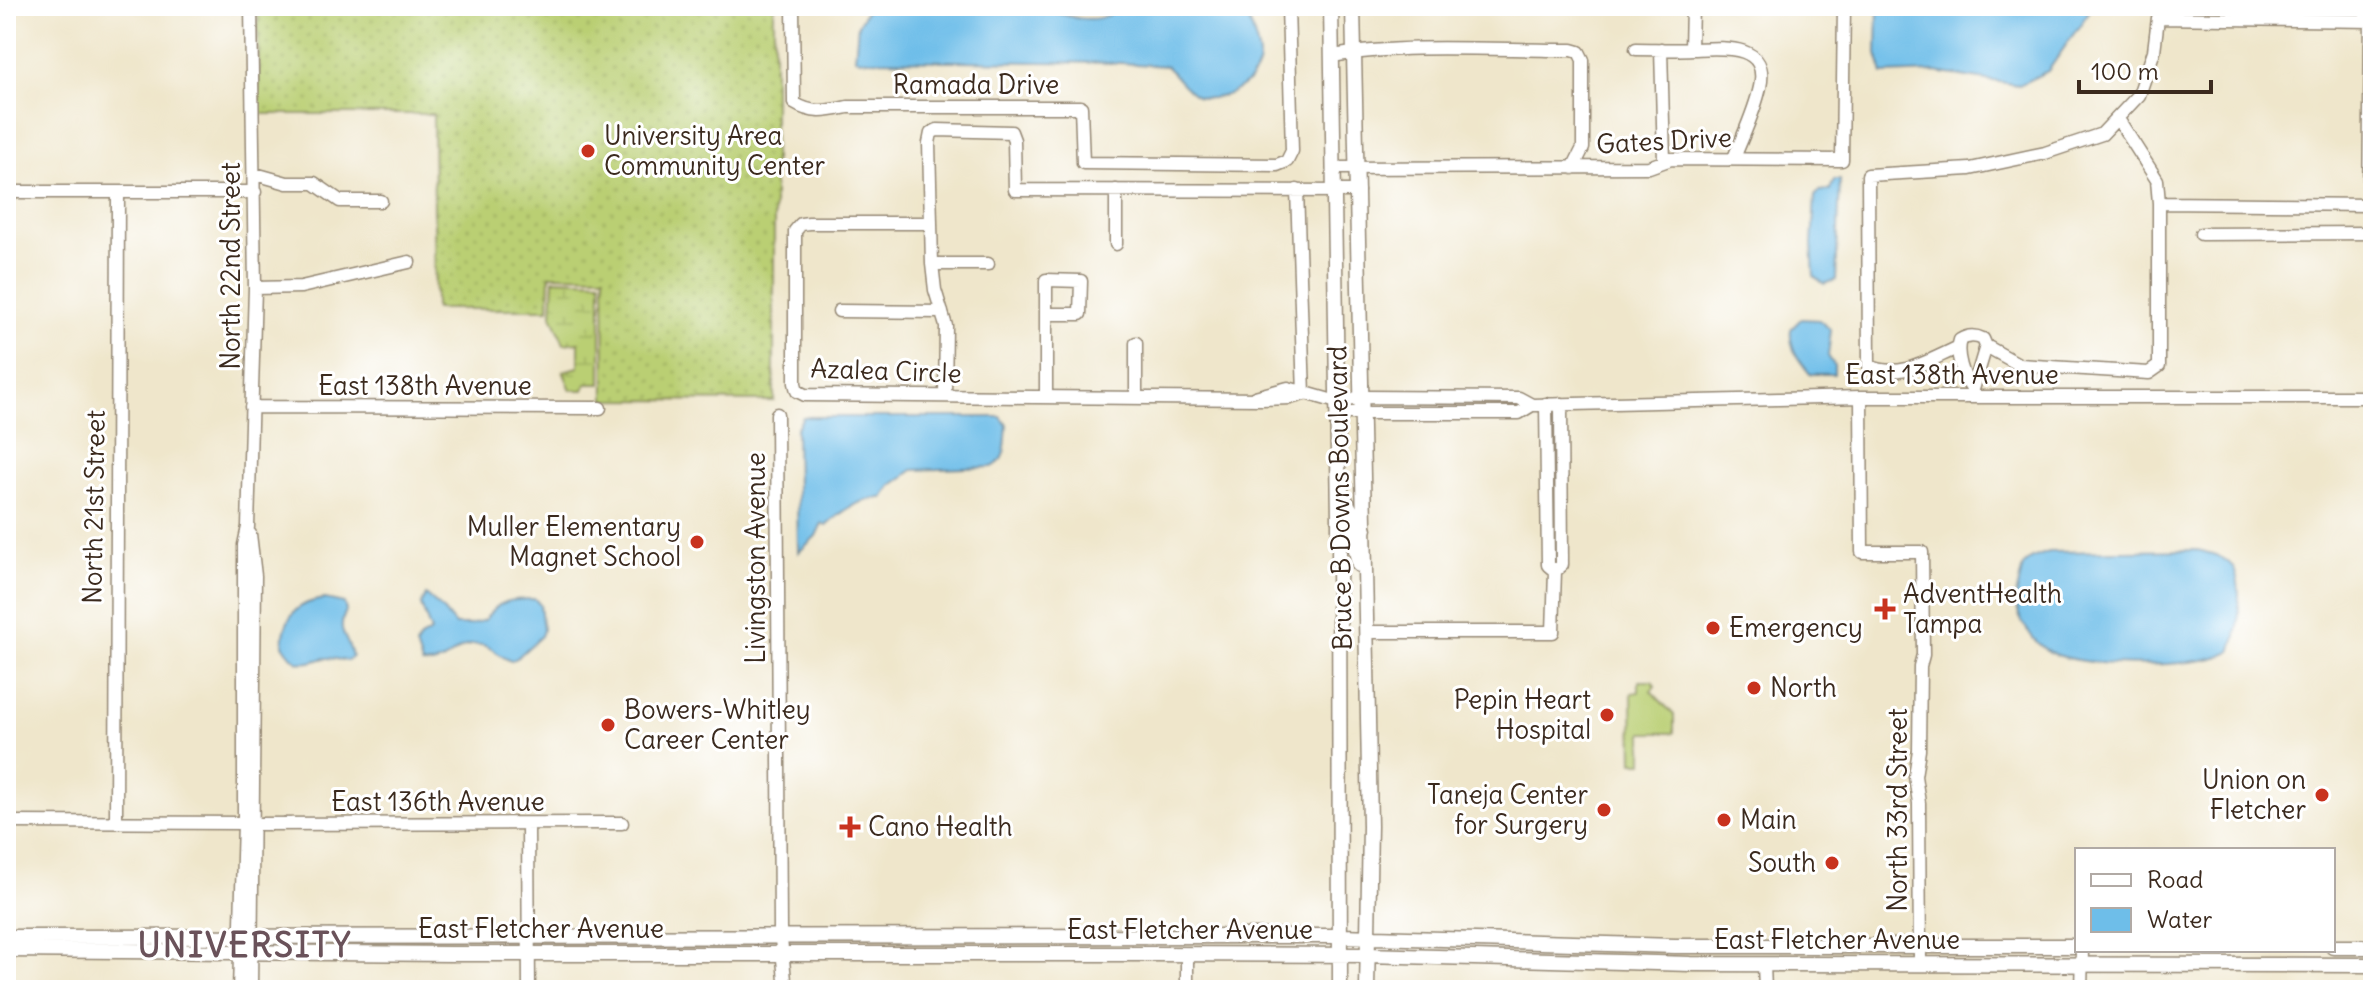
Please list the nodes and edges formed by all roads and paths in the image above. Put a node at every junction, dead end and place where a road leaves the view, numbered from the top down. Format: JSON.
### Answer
{"nodes":[{"id":1,"x":251,"y":6,"type":"edge"},
{"id":2,"x":793,"y":6,"type":"edge"},
{"id":3,"x":1288,"y":6,"type":"edge"},
{"id":4,"x":1331,"y":6,"type":"edge"},
{"id":5,"x":1353,"y":6,"type":"edge"},
{"id":6,"x":1692,"y":6,"type":"edge"},
{"id":7,"x":1843,"y":7,"type":"edge"},
{"id":8,"x":2372,"y":21,"type":"edge"},
{"id":9,"x":1636,"y":49,"type":"dead end"},
{"id":10,"x":1661,"y":49,"type":"junction"},
{"id":11,"x":1691,"y":49,"type":"junction"},
{"id":12,"x":1354,"y":52,"type":"junction"},
{"id":13,"x":1332,"y":56,"type":"junction"},
{"id":14,"x":2118,"y":119,"type":"junction"},
{"id":15,"x":1734,"y":158,"type":"junction"},
{"id":16,"x":1664,"y":160,"type":"junction"},
{"id":17,"x":1334,"y":168,"type":"junction"},
{"id":18,"x":1358,"y":168,"type":"junction"},
{"id":19,"x":1573,"y":168,"type":"junction"},
{"id":20,"x":255,"y":174,"type":"junction"},
{"id":21,"x":1116,"y":190,"type":"junction"},
{"id":22,"x":1297,"y":190,"type":"junction"},
{"id":23,"x":1334,"y":190,"type":"junction"},
{"id":24,"x":1358,"y":191,"type":"junction"},
{"id":25,"x":6,"y":192,"type":"edge"},
{"id":26,"x":118,"y":192,"type":"junction"},
{"id":27,"x":255,"y":192,"type":"junction"},
{"id":28,"x":381,"y":201,"type":"dead end"},
{"id":29,"x":2159,"y":203,"type":"junction"},
{"id":30,"x":930,"y":223,"type":"junction"},
{"id":31,"x":2373,"y":233,"type":"edge"},
{"id":32,"x":2201,"y":234,"type":"dead end"},
{"id":33,"x":1116,"y":244,"type":"dead end"},
{"id":34,"x":409,"y":262,"type":"dead end"},
{"id":35,"x":932,"y":264,"type":"junction"},
{"id":36,"x":988,"y":264,"type":"dead end"},
{"id":37,"x":255,"y":288,"type":"junction"},
{"id":38,"x":839,"y":311,"type":"dead end"},
{"id":39,"x":942,"y":312,"type":"junction"},
{"id":40,"x":1046,"y":314,"type":"dead end"},
{"id":41,"x":1136,"y":343,"type":"dead end"},
{"id":42,"x":1986,"y":346,"type":"junction"},
{"id":43,"x":1957,"y":348,"type":"junction"},
{"id":44,"x":1302,"y":372,"type":"junction"},
{"id":45,"x":1288,"y":388,"type":"junction"},
{"id":46,"x":1971,"y":393,"type":"junction"},
{"id":47,"x":1304,"y":394,"type":"junction"},
{"id":48,"x":945,"y":395,"type":"junction"},
{"id":49,"x":1046,"y":397,"type":"junction"},
{"id":50,"x":1136,"y":397,"type":"junction"},
{"id":51,"x":1255,"y":397,"type":"junction"},
{"id":52,"x":1363,"y":397,"type":"junction"},
{"id":53,"x":1861,"y":397,"type":"junction"},
{"id":54,"x":2373,"y":397,"type":"edge"},
{"id":55,"x":1546,"y":404,"type":"junction"},
{"id":56,"x":1561,"y":404,"type":"junction"},
{"id":57,"x":1532,"y":405,"type":"junction"},
{"id":58,"x":251,"y":407,"type":"junction"},
{"id":59,"x":600,"y":408,"type":"dead end"},
{"id":60,"x":1337,"y":408,"type":"junction"},
{"id":61,"x":777,"y":414,"type":"dead end"},
{"id":62,"x":1363,"y":414,"type":"junction"},
{"id":63,"x":1339,"y":485,"type":"junction"},
{"id":64,"x":1339,"y":519,"type":"junction"},
{"id":65,"x":248,"y":527,"type":"junction"},
{"id":66,"x":1365,"y":529,"type":"junction"},
{"id":67,"x":1555,"y":571,"type":"junction"},
{"id":68,"x":255,"y":576,"type":"junction"},
{"id":69,"x":244,"y":594,"type":"junction"},
{"id":70,"x":1366,"y":604,"type":"junction"},
{"id":71,"x":1367,"y":632,"type":"junction"},
{"id":72,"x":243,"y":655,"type":"junction"},
{"id":73,"x":256,"y":684,"type":"junction"},
{"id":74,"x":6,"y":822,"type":"edge"},
{"id":75,"x":116,"y":822,"type":"junction"},
{"id":76,"x":622,"y":823,"type":"dead end"},
{"id":77,"x":249,"y":824,"type":"junction"},
{"id":78,"x":528,"y":824,"type":"junction"},
{"id":79,"x":530,"y":936,"type":"junction"},
{"id":80,"x":1341,"y":936,"type":"junction"},
{"id":81,"x":1368,"y":936,"type":"junction"},
{"id":82,"x":6,"y":937,"type":"edge"},
{"id":83,"x":1128,"y":937,"type":"junction"},
{"id":84,"x":245,"y":945,"type":"junction"},
{"id":85,"x":782,"y":945,"type":"junction"},
{"id":86,"x":1920,"y":946,"type":"junction"},
{"id":87,"x":2075,"y":946,"type":"edge"},
{"id":88,"x":2335,"y":947,"type":"edge"},
{"id":89,"x":2373,"y":947,"type":"edge"},
{"id":90,"x":6,"y":950,"type":"edge"},
{"id":91,"x":529,"y":953,"type":"junction"},
{"id":92,"x":1033,"y":953,"type":"junction"},
{"id":93,"x":1187,"y":954,"type":"junction"},
{"id":94,"x":1340,"y":955,"type":"junction"},
{"id":95,"x":1367,"y":955,"type":"junction"},
{"id":96,"x":2082,"y":958,"type":"edge"},
{"id":97,"x":1764,"y":964,"type":"junction"},
{"id":98,"x":1920,"y":964,"type":"junction"},
{"id":99,"x":2373,"y":965,"type":"edge"},
{"id":100,"x":239,"y":990,"type":"edge"},
{"id":101,"x":251,"y":990,"type":"edge"},
{"id":102,"x":529,"y":990,"type":"edge"},
{"id":103,"x":786,"y":990,"type":"edge"},
{"id":104,"x":1187,"y":990,"type":"edge"},
{"id":105,"x":1340,"y":990,"type":"edge"},
{"id":106,"x":1367,"y":990,"type":"edge"},
{"id":107,"x":1765,"y":990,"type":"edge"},
{"id":108,"x":2081,"y":990,"type":"edge"}],
"edges":[{"from":1,"to":20,"type":"street","name":"North 22nd Street"},
{"from":2,"to":3,"type":"street","name":"Ramada Drive"},
{"from":4,"to":13,"type":"main road","name":"Bruce B Downs Boulevard"},
{"from":5,"to":12,"type":"main road","name":"Bruce B Downs Boulevard"},
{"from":6,"to":11,"type":"street"},
{"from":7,"to":15,"type":"street","name":"Gates Drive"},
{"from":8,"to":14,"type":"street"},
{"from":8,"to":29,"type":"street"},
{"from":9,"to":10,"type":"street"},
{"from":10,"to":11,"type":"street"},
{"from":10,"to":16,"type":"street"},
{"from":11,"to":15,"type":"street"},
{"from":12,"to":13,"type":"street"},
{"from":12,"to":18,"type":"main road","name":"Bruce B Downs Boulevard"},
{"from":12,"to":19,"type":"street"},
{"from":13,"to":17,"type":"main road","name":"Bruce B Downs Boulevard"},
{"from":14,"to":29,"type":"street"},
{"from":14,"to":43,"type":"street"},
{"from":15,"to":16,"type":"street","name":"Gates Drive"},
{"from":16,"to":19,"type":"street","name":"Gates Drive"},
{"from":17,"to":18,"type":"street","name":"Gates Drive"},
{"from":17,"to":23,"type":"main road","name":"Bruce B Downs Boulevard"},
{"from":18,"to":19,"type":"street","name":"Gates Drive"},
{"from":18,"to":24,"type":"main road","name":"Bruce B Downs Boulevard"},
{"from":20,"to":27,"type":"street","name":"North 22nd Street"},
{"from":20,"to":28,"type":"street"},
{"from":21,"to":22,"type":"street"},
{"from":21,"to":30,"type":"street"},
{"from":21,"to":33,"type":"street"},
{"from":22,"to":23,"type":"street"},
{"from":22,"to":44,"type":"street"},
{"from":23,"to":24,"type":"street"},
{"from":23,"to":60,"type":"main road","name":"Bruce B Downs Boulevard"},
{"from":24,"to":52,"type":"main road","name":"Bruce B Downs Boulevard"},
{"from":25,"to":26,"type":"street"},
{"from":26,"to":27,"type":"street"},
{"from":26,"to":75,"type":"street","name":"North 21st Street"},
{"from":27,"to":37,"type":"street","name":"North 22nd Street"},
{"from":29,"to":42,"type":"street"},
{"from":30,"to":35,"type":"street"},
{"from":30,"to":48,"type":"street","name":"Azalea Circle"},
{"from":31,"to":32,"type":"street"},
{"from":34,"to":37,"type":"street"},
{"from":35,"to":36,"type":"street"},
{"from":35,"to":39,"type":"street"},
{"from":37,"to":58,"type":"street","name":"North 22nd Street"},
{"from":38,"to":39,"type":"street"},
{"from":39,"to":48,"type":"street"},
{"from":40,"to":49,"type":"street"},
{"from":41,"to":50,"type":"street"},
{"from":42,"to":43,"type":"street"},
{"from":42,"to":46,"type":"street"},
{"from":43,"to":46,"type":"street"},
{"from":44,"to":45,"type":"street"},
{"from":44,"to":47,"type":"street"},
{"from":45,"to":47,"type":"street","name":"Azalea Circle"},
{"from":45,"to":51,"type":"street","name":"Azalea Circle"},
{"from":46,"to":53,"type":"street","name":"East 138th Avenue"},
{"from":46,"to":54,"type":"street","name":"East 138th Avenue"},
{"from":47,"to":51,"type":"street","name":"Azalea Circle"},
{"from":47,"to":60,"type":"street","name":"Azalea Circle"},
{"from":48,"to":49,"type":"street","name":"Azalea Circle"},
{"from":49,"to":50,"type":"street","name":"Azalea Circle"},
{"from":50,"to":51,"type":"street","name":"Azalea Circle"},
{"from":52,"to":57,"type":"street","name":"East 138th Avenue"},
{"from":52,"to":60,"type":"street","name":"East 138th Avenue"},
{"from":52,"to":62,"type":"main road","name":"Bruce B Downs Boulevard"},
{"from":53,"to":56,"type":"street","name":"East 138th Avenue"},
{"from":53,"to":86,"type":"street","name":"North 33rd Street"},
{"from":55,"to":56,"type":"street","name":"East 138th Avenue"},
{"from":55,"to":57,"type":"street","name":"East 138th Avenue"},
{"from":55,"to":67,"type":"street"},
{"from":56,"to":67,"type":"street"},
{"from":57,"to":62,"type":"street","name":"East 138th Avenue"},
{"from":58,"to":59,"type":"street","name":"East 138th Avenue"},
{"from":58,"to":65,"type":"street","name":"North 22nd Street"},
{"from":60,"to":62,"type":"street","name":"East 138th Avenue"},
{"from":60,"to":63,"type":"main road","name":"Bruce B Downs Boulevard"},
{"from":61,"to":85,"type":"street","name":"Livingston Avenue"},
{"from":62,"to":66,"type":"main road","name":"Bruce B Downs Boulevard"},
{"from":63,"to":64,"type":"main road","name":"Bruce B Downs Boulevard"},
{"from":63,"to":66,"type":"main road"},
{"from":64,"to":70,"type":"main road"},
{"from":64,"to":80,"type":"main road","name":"Bruce B Downs Boulevard"},
{"from":65,"to":68,"type":"street","name":"North 22nd Street"},
{"from":65,"to":69,"type":"street","name":"North 22nd Street"},
{"from":66,"to":70,"type":"main road","name":"Bruce B Downs Boulevard"},
{"from":67,"to":71,"type":"street"},
{"from":68,"to":69,"type":"street"},
{"from":68,"to":73,"type":"street","name":"North 22nd Street"},
{"from":69,"to":72,"type":"street","name":"North 22nd Street"},
{"from":70,"to":71,"type":"main road","name":"Bruce B Downs Boulevard"},
{"from":71,"to":81,"type":"main road","name":"Bruce B Downs Boulevard"},
{"from":72,"to":73,"type":"street"},
{"from":72,"to":77,"type":"street","name":"North 22nd Street"},
{"from":73,"to":77,"type":"street","name":"North 22nd Street"},
{"from":74,"to":75,"type":"street","name":"East 136th Avenue"},
{"from":75,"to":77,"type":"street","name":"East 136th Avenue"},
{"from":76,"to":78,"type":"street","name":"East 136th Avenue"},
{"from":77,"to":78,"type":"street","name":"East 136th Avenue"},
{"from":77,"to":84,"type":"street","name":"North 22nd Street"},
{"from":78,"to":79,"type":"street"},
{"from":79,"to":84,"type":"main road","name":"East Fletcher Avenue"},
{"from":79,"to":85,"type":"main road","name":"East Fletcher Avenue"},
{"from":79,"to":91,"type":"street"},
{"from":80,"to":81,"type":"main road","name":"East Fletcher Avenue"},
{"from":80,"to":83,"type":"main road","name":"East Fletcher Avenue"},
{"from":80,"to":94,"type":"main road","name":"Bruce B Downs Boulevard"},
{"from":81,"to":86,"type":"main road","name":"East Fletcher Avenue"},
{"from":81,"to":95,"type":"main road","name":"Bruce B Downs Boulevard"},
{"from":82,"to":84,"type":"main road","name":"East Fletcher Avenue"},
{"from":83,"to":85,"type":"main road","name":"East Fletcher Avenue"},
{"from":83,"to":92,"type":"main road"},
{"from":84,"to":90,"type":"main road","name":"East Fletcher Avenue"},
{"from":84,"to":91,"type":"main road","name":"East Fletcher Avenue"},
{"from":84,"to":100,"type":"street","name":"North 22nd Street"},
{"from":84,"to":101,"type":"street","name":"North 22nd Street"},
{"from":85,"to":91,"type":"main road","name":"East Fletcher Avenue"},
{"from":85,"to":92,"type":"main road","name":"East Fletcher Avenue"},
{"from":85,"to":103,"type":"street","name":"Livingston Avenue"},
{"from":86,"to":87,"type":"main road","name":"East Fletcher Avenue"},
{"from":86,"to":98,"type":"street","name":"North 33rd Street"},
{"from":88,"to":89,"type":"main road"},
{"from":91,"to":102,"type":"street"},
{"from":92,"to":93,"type":"main road","name":"East Fletcher Avenue"},
{"from":93,"to":94,"type":"main road","name":"East Fletcher Avenue"},
{"from":93,"to":104,"type":"street"},
{"from":94,"to":95,"type":"main road","name":"East Fletcher Avenue"},
{"from":94,"to":105,"type":"main road","name":"Bruce B Downs Boulevard"},
{"from":95,"to":97,"type":"main road","name":"East Fletcher Avenue"},
{"from":95,"to":106,"type":"main road","name":"Bruce B Downs Boulevard"},
{"from":96,"to":98,"type":"main road","name":"East Fletcher Avenue"},
{"from":96,"to":99,"type":"main road","name":"East Fletcher Avenue"},
{"from":96,"to":108,"type":"street"},
{"from":97,"to":98,"type":"main road","name":"East Fletcher Avenue"},
{"from":97,"to":107,"type":"street"}]}
